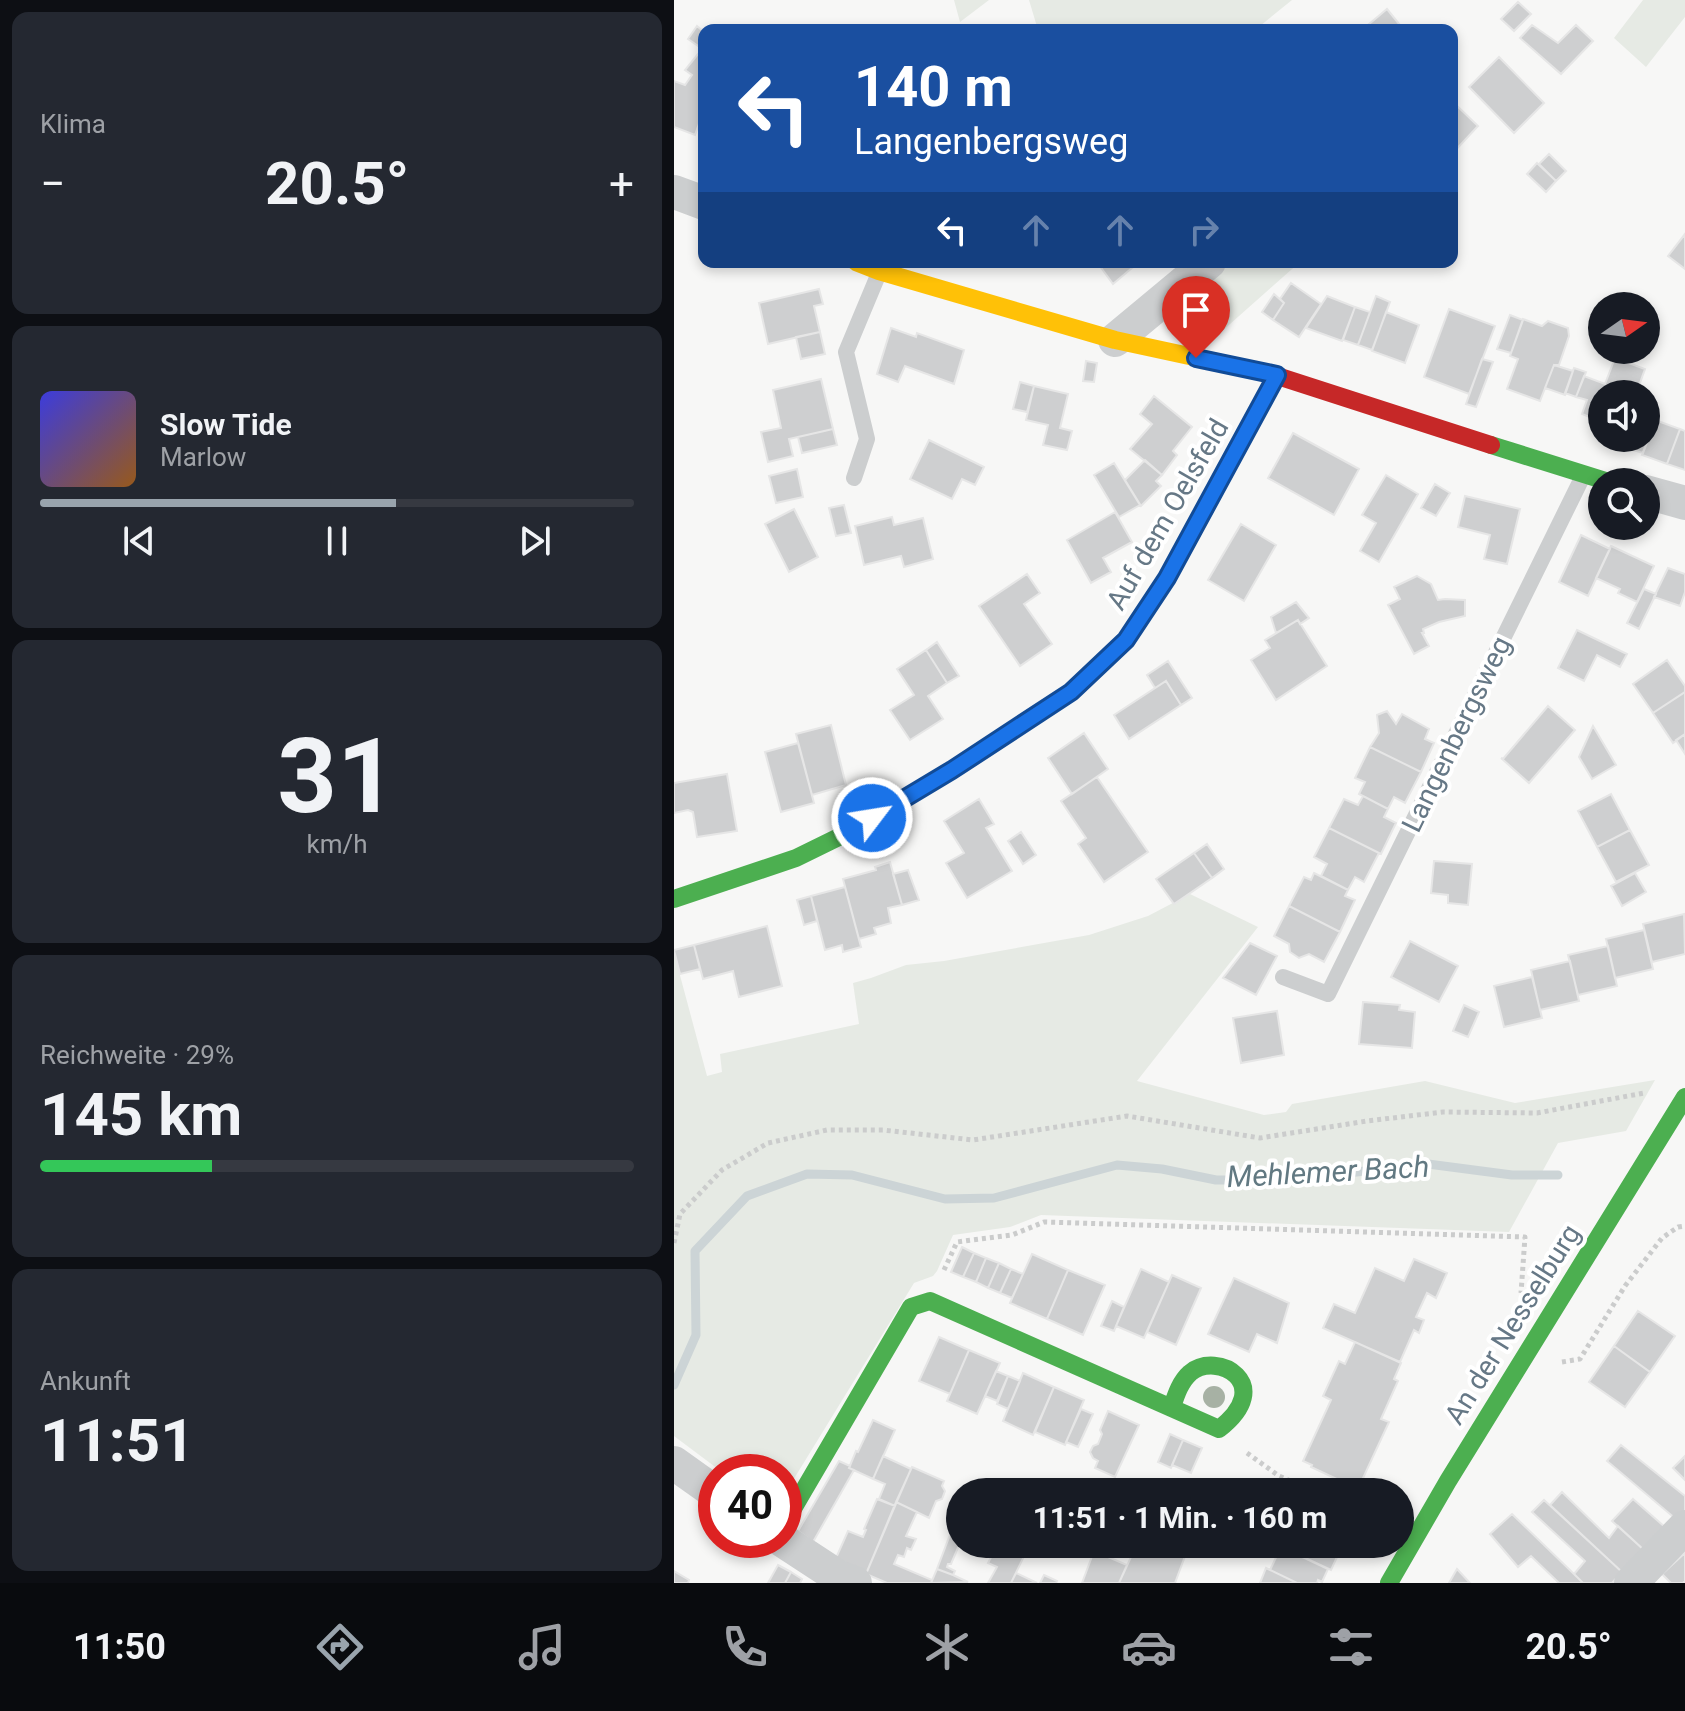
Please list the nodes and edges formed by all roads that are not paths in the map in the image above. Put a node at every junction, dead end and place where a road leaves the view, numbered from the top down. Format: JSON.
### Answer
{"nodes":[{"id":1,"x":674,"y":192,"type":"edge"},
{"id":2,"x":698,"y":201,"type":"edge"},
{"id":3,"x":871,"y":268,"type":"edge"},
{"id":4,"x":1202,"y":268,"type":"edge"},
{"id":5,"x":879,"y":271,"type":"junction"},
{"id":6,"x":1115,"y":340,"type":"junction"},
{"id":7,"x":1277,"y":375,"type":"junction"},
{"id":8,"x":1584,"y":475,"type":"junction"},
{"id":9,"x":1588,"y":476,"type":"edge"},
{"id":10,"x":854,"y":478,"type":"dead end"},
{"id":11,"x":1660,"y":496,"type":"edge"},
{"id":12,"x":1685,"y":503,"type":"edge"},
{"id":13,"x":674,"y":899,"type":"edge"},
{"id":14,"x":1283,"y":977,"type":"dead end"},
{"id":15,"x":1685,"y":1097,"type":"edge"},
{"id":16,"x":1172,"y":1407,"type":"junction"},
{"id":17,"x":674,"y":1463,"type":"edge"},
{"id":18,"x":698,"y":1480,"type":"edge"},
{"id":19,"x":802,"y":1493,"type":"edge"},
{"id":20,"x":1685,"y":1527,"type":"edge"},
{"id":21,"x":802,"y":1553,"type":"edge"},
{"id":22,"x":855,"y":1583,"type":"edge"},
{"id":23,"x":1389,"y":1583,"type":"edge"},
{"id":24,"x":1631,"y":1583,"type":"edge"}],
"edges":[{"from":1,"to":2,"type":"street"},
{"from":3,"to":5,"type":"street"},
{"from":4,"to":6,"type":"street"},
{"from":5,"to":6,"type":"street"},
{"from":5,"to":10,"type":"lane"},
{"from":6,"to":7,"type":"street"},
{"from":7,"to":8,"type":"street"},
{"from":7,"to":13,"type":"street","name":"Auf dem Oelsfeld"},
{"from":8,"to":9,"type":"street"},
{"from":8,"to":14,"type":"lane","name":"Langenbergsweg"},
{"from":11,"to":12,"type":"street"},
{"from":15,"to":23,"type":"street","name":"An der Nesselburg"},
{"from":16,"to":16,"type":"street"},
{"from":16,"to":19,"type":"street"},
{"from":17,"to":18,"type":"street"},
{"from":20,"to":24,"type":"street"},
{"from":21,"to":22,"type":"street"}]}
